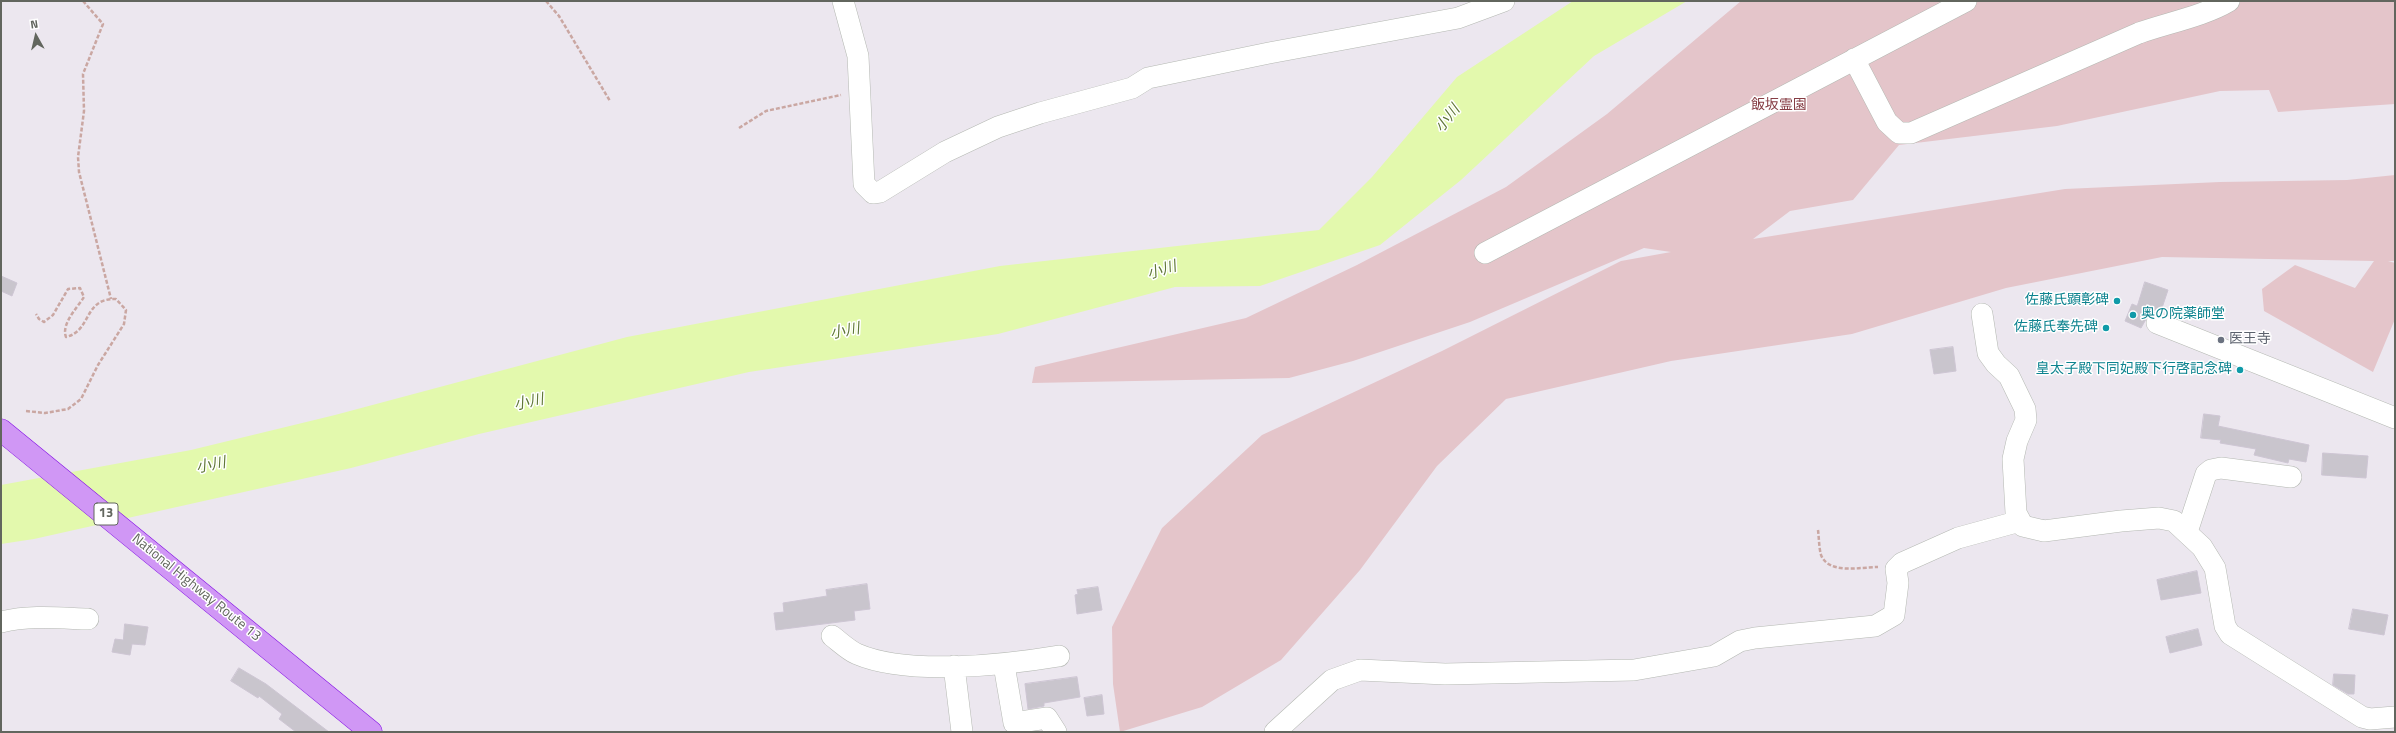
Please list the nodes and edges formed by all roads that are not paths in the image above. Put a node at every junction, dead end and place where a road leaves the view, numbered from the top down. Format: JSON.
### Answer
{"nodes":[{"id":1,"x":843,"y":1,"type":"edge"},
{"id":2,"x":1504,"y":1,"type":"edge"},
{"id":3,"x":1966,"y":1,"type":"edge"},
{"id":4,"x":2229,"y":1,"type":"edge"},
{"id":5,"x":1854,"y":59,"type":"junction"},
{"id":6,"x":1484,"y":253,"type":"dead end"},
{"id":7,"x":1982,"y":314,"type":"dead end"},
{"id":8,"x":2157,"y":323,"type":"dead end"},
{"id":9,"x":2395,"y":418,"type":"edge"},
{"id":10,"x":1,"y":430,"type":"edge"},
{"id":11,"x":2291,"y":477,"type":"dead end"},
{"id":12,"x":2020,"y":521,"type":"junction"},
{"id":13,"x":2187,"y":532,"type":"junction"},
{"id":14,"x":88,"y":619,"type":"dead end"},
{"id":15,"x":1,"y":622,"type":"edge"},
{"id":16,"x":832,"y":636,"type":"dead end"},
{"id":17,"x":1060,"y":656,"type":"dead end"},
{"id":18,"x":1004,"y":664,"type":"junction"},
{"id":19,"x":954,"y":666,"type":"junction"},
{"id":20,"x":2395,"y":717,"type":"edge"},
{"id":21,"x":372,"y":732,"type":"edge"},
{"id":22,"x":962,"y":732,"type":"edge"},
{"id":23,"x":1056,"y":732,"type":"edge"},
{"id":24,"x":1275,"y":732,"type":"edge"}],
"edges":[{"from":1,"to":2,"type":"street"},
{"from":3,"to":5,"type":"street"},
{"from":4,"to":5,"type":"street"},
{"from":5,"to":6,"type":"street"},
{"from":7,"to":12,"type":"street"},
{"from":8,"to":9,"type":"street"},
{"from":10,"to":21,"type":"highway","name":"National Highway Route 13","number":"13"},
{"from":11,"to":13,"type":"street"},
{"from":12,"to":13,"type":"street"},
{"from":12,"to":24,"type":"street"},
{"from":13,"to":20,"type":"street"},
{"from":14,"to":15,"type":"street"},
{"from":16,"to":19,"type":"street"},
{"from":17,"to":18,"type":"street"},
{"from":18,"to":19,"type":"street"},
{"from":18,"to":23,"type":"street"},
{"from":19,"to":22,"type":"street"}]}
